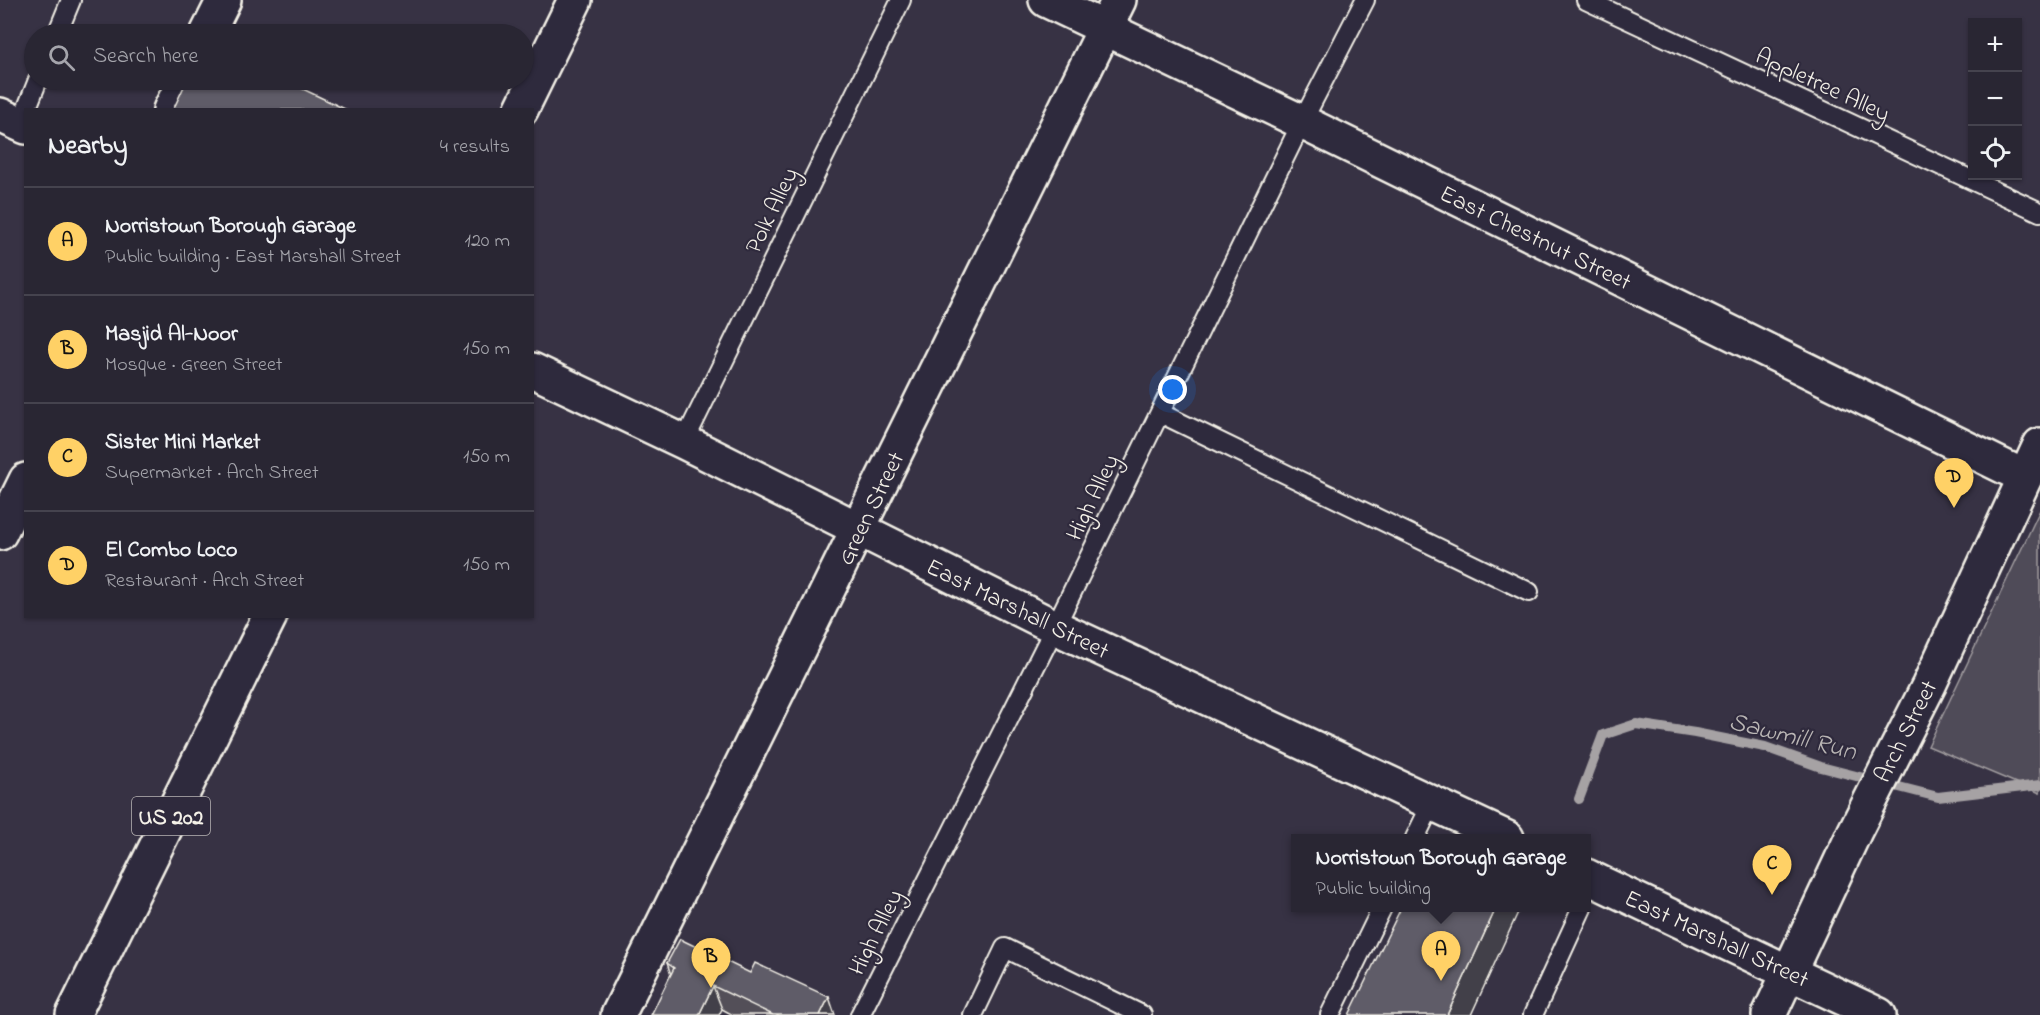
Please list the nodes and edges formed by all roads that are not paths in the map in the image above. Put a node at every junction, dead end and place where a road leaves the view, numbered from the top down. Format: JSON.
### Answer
{"nodes":[{"id":1,"x":71,"y":0,"type":"edge"},
{"id":2,"x":224,"y":0,"type":"edge"},
{"id":3,"x":575,"y":0,"type":"edge"},
{"id":4,"x":901,"y":0,"type":"edge"},
{"id":5,"x":1046,"y":0,"type":"edge"},
{"id":6,"x":1365,"y":0,"type":"edge"},
{"id":7,"x":1586,"y":0,"type":"edge"},
{"id":8,"x":1112,"y":14,"type":"edge"},
{"id":9,"x":61,"y":24,"type":"edge"},
{"id":10,"x":212,"y":24,"type":"edge"},
{"id":11,"x":534,"y":84,"type":"edge"},
{"id":12,"x":33,"y":90,"type":"edge"},
{"id":13,"x":180,"y":90,"type":"edge"},
{"id":14,"x":531,"y":90,"type":"edge"},
{"id":15,"x":171,"y":108,"type":"edge"},
{"id":16,"x":522,"y":108,"type":"edge"},
{"id":17,"x":19,"y":117,"type":"edge"},
{"id":18,"x":1302,"y":122,"type":"junction"},
{"id":19,"x":2040,"y":212,"type":"edge"},
{"id":20,"x":534,"y":371,"type":"edge"},
{"id":21,"x":1160,"y":413,"type":"junction"},
{"id":22,"x":684,"y":442,"type":"junction"},
{"id":23,"x":2040,"y":446,"type":"edge"},
{"id":24,"x":2025,"y":477,"type":"junction"},
{"id":25,"x":24,"y":484,"type":"edge"},
{"id":26,"x":859,"y":531,"type":"junction"},
{"id":27,"x":0,"y":533,"type":"edge"},
{"id":28,"x":1528,"y":592,"type":"dead end"},
{"id":29,"x":269,"y":618,"type":"edge"},
{"id":30,"x":1056,"y":627,"type":"junction"},
{"id":31,"x":1432,"y":803,"type":"junction"},
{"id":32,"x":1417,"y":834,"type":"edge"},
{"id":33,"x":1498,"y":834,"type":"edge"},
{"id":34,"x":1591,"y":892,"type":"edge"},
{"id":35,"x":1380,"y":912,"type":"edge"},
{"id":36,"x":1577,"y":912,"type":"edge"},
{"id":37,"x":1788,"y":972,"type":"junction"},
{"id":38,"x":73,"y":1015,"type":"edge"},
{"id":39,"x":618,"y":1015,"type":"edge"},
{"id":40,"x":860,"y":1015,"type":"edge"},
{"id":41,"x":973,"y":1015,"type":"edge"},
{"id":42,"x":1142,"y":1015,"type":"edge"},
{"id":43,"x":1330,"y":1015,"type":"edge"},
{"id":44,"x":1533,"y":1015,"type":"edge"},
{"id":45,"x":1769,"y":1015,"type":"edge"},
{"id":46,"x":1879,"y":1015,"type":"edge"}],
"edges":[{"from":1,"to":9,"type":"lane"},
{"from":2,"to":10,"type":"main road"},
{"from":3,"to":11,"type":"main road"},
{"from":4,"to":22,"type":"lane","name":"Polk Alley"},
{"from":5,"to":8,"type":"main road","name":"East Chestnut Street"},
{"from":6,"to":18,"type":"lane","name":"High Alley"},
{"from":7,"to":19,"type":"lane","name":"Appletree Alley"},
{"from":8,"to":18,"type":"main road","name":"East Chestnut Street"},
{"from":8,"to":26,"type":"main road","name":"Green Street"},
{"from":12,"to":17,"type":"lane"},
{"from":13,"to":15,"type":"main road"},
{"from":14,"to":16,"type":"main road"},
{"from":18,"to":21,"type":"lane","name":"High Alley"},
{"from":18,"to":24,"type":"main road","name":"East Chestnut Street"},
{"from":20,"to":22,"type":"main road","name":"East Marshall Street"},
{"from":21,"to":28,"type":"lane"},
{"from":21,"to":30,"type":"lane","name":"High Alley"},
{"from":22,"to":26,"type":"main road","name":"East Marshall Street"},
{"from":23,"to":24,"type":"main road","name":"Arch Street"},
{"from":24,"to":37,"type":"main road","name":"Arch Street"},
{"from":25,"to":27,"type":"main road"},
{"from":26,"to":30,"type":"main road","name":"East Marshall Street"},
{"from":26,"to":39,"type":"main road","name":"Green Street"},
{"from":29,"to":38,"type":"main road","number":"US 202"},
{"from":30,"to":31,"type":"main road","name":"East Marshall Street"},
{"from":30,"to":40,"type":"lane","name":"High Alley"},
{"from":31,"to":32,"type":"lane"},
{"from":31,"to":33,"type":"main road","name":"East Marshall Street"},
{"from":34,"to":37,"type":"main road","name":"East Marshall Street"},
{"from":35,"to":43,"type":"lane"},
{"from":36,"to":44,"type":"lane"},
{"from":37,"to":45,"type":"main road","name":"Arch Street"},
{"from":37,"to":46,"type":"main road","name":"East Marshall Street"},
{"from":41,"to":42,"type":"lane"}]}
